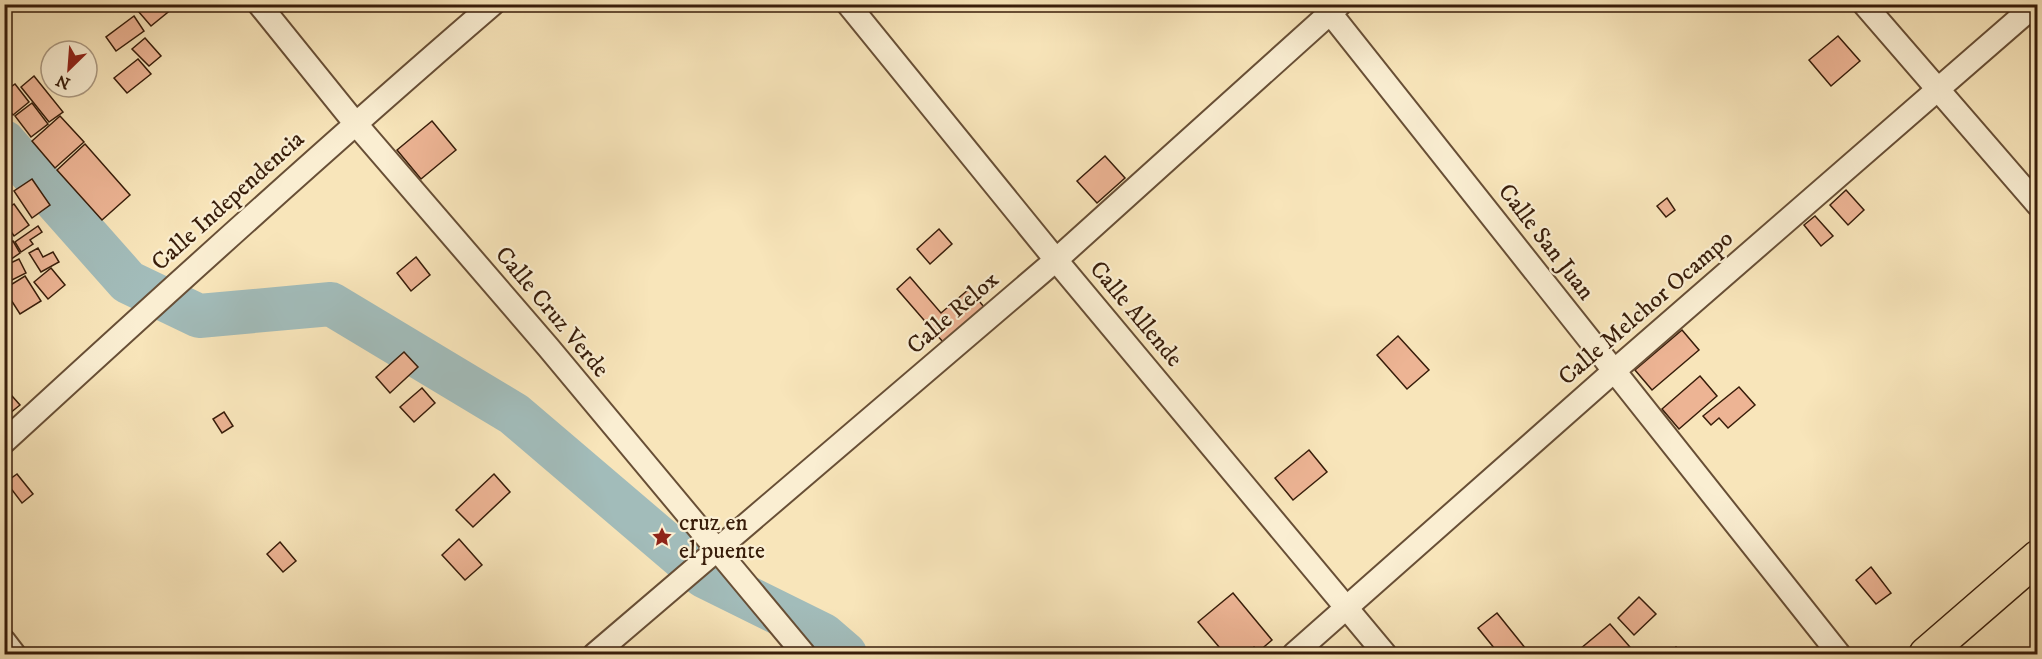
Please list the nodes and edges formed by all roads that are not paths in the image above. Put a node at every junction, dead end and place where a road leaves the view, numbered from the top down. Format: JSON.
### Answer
{"nodes":[{"id":1,"x":259,"y":4,"type":"edge"},
{"id":2,"x":493,"y":4,"type":"edge"},
{"id":3,"x":849,"y":4,"type":"edge"},
{"id":4,"x":1864,"y":4,"type":"edge"},
{"id":5,"x":2036,"y":4,"type":"edge"},
{"id":6,"x":1331,"y":7,"type":"edge"},
{"id":7,"x":1938,"y":89,"type":"junction"},
{"id":8,"x":355,"y":123,"type":"junction"},
{"id":9,"x":2037,"y":205,"type":"edge"},
{"id":10,"x":1056,"y":260,"type":"junction"},
{"id":11,"x":1614,"y":371,"type":"junction"},
{"id":12,"x":4,"y":442,"type":"edge"},
{"id":13,"x":717,"y":551,"type":"junction"},
{"id":14,"x":2037,"y":557,"type":"edge"},
{"id":15,"x":1346,"y":608,"type":"junction"},
{"id":16,"x":4,"y":641,"type":"edge"},
{"id":17,"x":14,"y":654,"type":"edge"},
{"id":18,"x":595,"y":654,"type":"edge"},
{"id":19,"x":804,"y":654,"type":"edge"},
{"id":20,"x":1294,"y":654,"type":"edge"},
{"id":21,"x":1385,"y":654,"type":"edge"},
{"id":22,"x":1839,"y":654,"type":"edge"},
{"id":23,"x":1926,"y":654,"type":"edge"}],
"edges":[{"from":1,"to":8,"type":"street","name":"Calle Cruz Verde"},
{"from":2,"to":8,"type":"street","name":"Calle Independencia"},
{"from":3,"to":10,"type":"street","name":"Calle Allende"},
{"from":4,"to":7,"type":"street"},
{"from":5,"to":7,"type":"street","name":"Calle Melchor Ocampo"},
{"from":6,"to":10,"type":"street","name":"Calle Relox"},
{"from":6,"to":11,"type":"street","name":"Calle San Juan"},
{"from":7,"to":9,"type":"street"},
{"from":7,"to":11,"type":"street","name":"Calle Melchor Ocampo"},
{"from":8,"to":12,"type":"street","name":"Calle Independencia"},
{"from":8,"to":13,"type":"street","name":"Calle Cruz Verde"},
{"from":10,"to":13,"type":"street","name":"Calle Relox"},
{"from":10,"to":15,"type":"street","name":"Calle Allende"},
{"from":11,"to":15,"type":"street","name":"Calle Melchor Ocampo"},
{"from":11,"to":22,"type":"street","name":"Calle San Juan"},
{"from":13,"to":18,"type":"street","name":"Calle Relox"},
{"from":13,"to":19,"type":"street","name":"Calle Cruz Verde"},
{"from":14,"to":23,"type":"main road"},
{"from":15,"to":20,"type":"street","name":"Calle Melchor Ocampo"},
{"from":15,"to":21,"type":"street","name":"Calle Allende"},
{"from":16,"to":17,"type":"street"}]}
